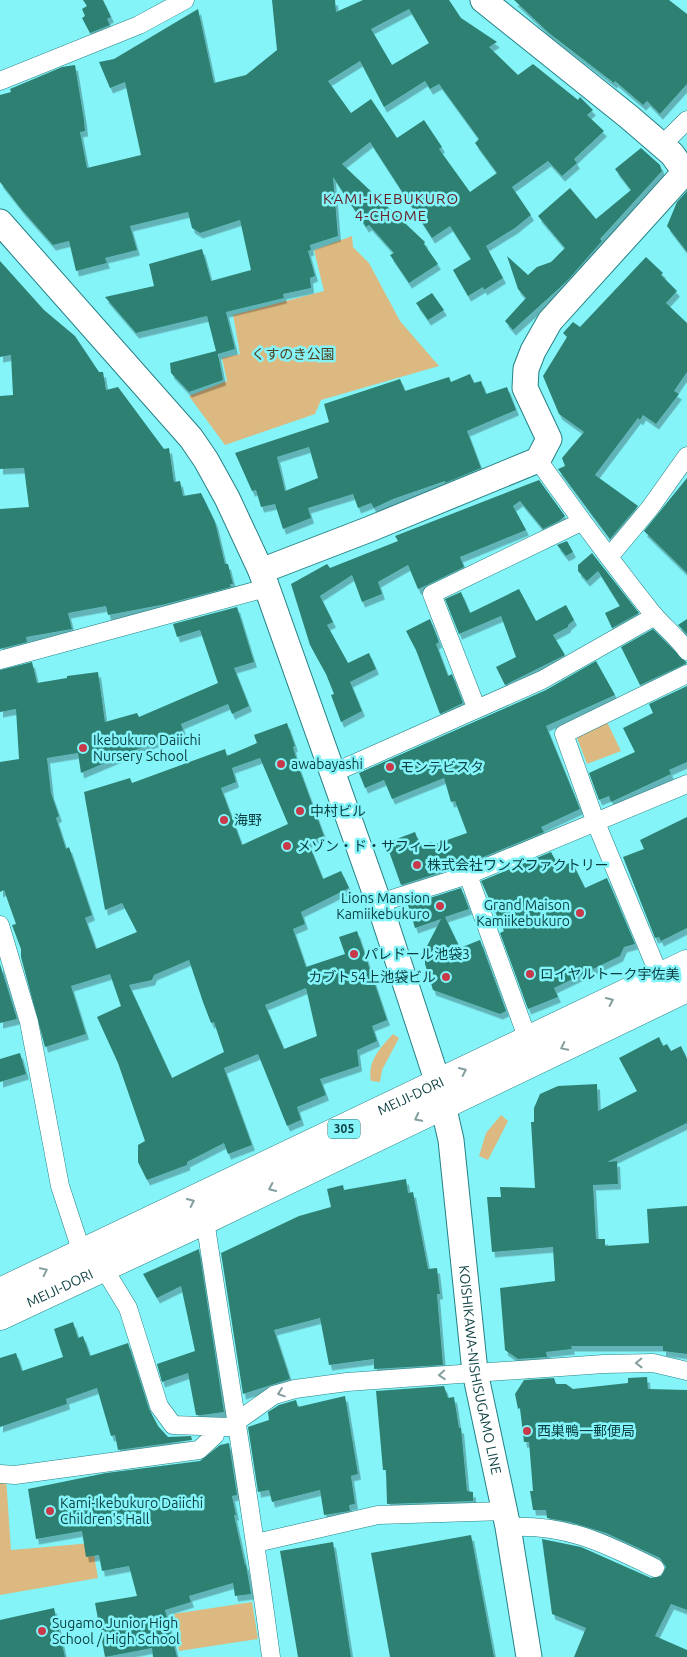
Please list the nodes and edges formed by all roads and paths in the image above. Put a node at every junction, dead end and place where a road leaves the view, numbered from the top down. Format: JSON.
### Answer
{"nodes":[{"id":1,"x":185,"y":0,"type":"edge"},
{"id":2,"x":485,"y":0,"type":"edge"},
{"id":3,"x":0,"y":81,"type":"edge"},
{"id":4,"x":687,"y":120,"type":"edge"},
{"id":5,"x":662,"y":145,"type":"junction"},
{"id":6,"x":686,"y":173,"type":"edge"},
{"id":7,"x":0,"y":222,"type":"edge"},
{"id":8,"x":687,"y":456,"type":"edge"},
{"id":9,"x":538,"y":460,"type":"junction"},
{"id":10,"x":581,"y":522,"type":"junction"},
{"id":11,"x":609,"y":557,"type":"junction"},
{"id":12,"x":264,"y":579,"type":"junction"},
{"id":13,"x":655,"y":616,"type":"junction"},
{"id":14,"x":687,"y":651,"type":"edge"},
{"id":15,"x":0,"y":660,"type":"edge"},
{"id":16,"x":687,"y":674,"type":"edge"},
{"id":17,"x":476,"y":707,"type":"junction"},
{"id":18,"x":333,"y":773,"type":"junction"},
{"id":19,"x":687,"y":784,"type":"edge"},
{"id":20,"x":596,"y":823,"type":"junction"},
{"id":21,"x":468,"y":875,"type":"junction"},
{"id":22,"x":379,"y":903,"type":"junction"},
{"id":23,"x":0,"y":925,"type":"edge"},
{"id":24,"x":687,"y":964,"type":"edge"},
{"id":25,"x":660,"y":977,"type":"junction"},
{"id":26,"x":687,"y":988,"type":"edge"},
{"id":27,"x":528,"y":1040,"type":"junction"},
{"id":28,"x":441,"y":1094,"type":"junction"},
{"id":29,"x":205,"y":1220,"type":"junction"},
{"id":30,"x":92,"y":1260,"type":"junction"},
{"id":31,"x":0,"y":1292,"type":"edge"},
{"id":32,"x":0,"y":1316,"type":"edge"},
{"id":33,"x":475,"y":1372,"type":"junction"},
{"id":34,"x":687,"y":1372,"type":"edge"},
{"id":35,"x":236,"y":1422,"type":"junction"},
{"id":36,"x":214,"y":1428,"type":"junction"},
{"id":37,"x":0,"y":1474,"type":"edge"},
{"id":38,"x":507,"y":1519,"type":"junction"},
{"id":39,"x":256,"y":1543,"type":"junction"},
{"id":40,"x":655,"y":1568,"type":"dead end"},
{"id":41,"x":271,"y":1657,"type":"edge"},
{"id":42,"x":529,"y":1657,"type":"edge"}],
"edges":[{"from":1,"to":3,"type":"street"},
{"from":2,"to":5,"type":"street"},
{"from":4,"to":5,"type":"street"},
{"from":5,"to":6,"type":"street"},
{"from":6,"to":9,"type":"street"},
{"from":7,"to":12,"type":"street","name":"KOISHIKAWA-NISHISUGAMO LINE"},
{"from":8,"to":11,"type":"street"},
{"from":9,"to":10,"type":"street"},
{"from":9,"to":12,"type":"street"},
{"from":10,"to":11,"type":"street"},
{"from":10,"to":17,"type":"street"},
{"from":11,"to":13,"type":"street"},
{"from":12,"to":15,"type":"street"},
{"from":12,"to":18,"type":"street","name":"KOISHIKAWA-NISHISUGAMO LINE"},
{"from":13,"to":14,"type":"street"},
{"from":13,"to":17,"type":"street"},
{"from":16,"to":20,"type":"street"},
{"from":17,"to":18,"type":"street"},
{"from":18,"to":22,"type":"street","name":"KOISHIKAWA-NISHISUGAMO LINE"},
{"from":19,"to":20,"type":"street"},
{"from":20,"to":21,"type":"street"},
{"from":20,"to":25,"type":"street"},
{"from":21,"to":22,"type":"street"},
{"from":21,"to":27,"type":"street"},
{"from":22,"to":28,"type":"street","name":"KOISHIKAWA-NISHISUGAMO LINE"},
{"from":23,"to":30,"type":"street"},
{"from":24,"to":25,"type":"main road","name":"MEIJI-DORI","number":"305"},
{"from":27,"to":25,"type":"main road","name":"MEIJI-DORI","number":"305","one_way":true},
{"from":26,"to":28,"type":"main road","name":"MEIJI-DORI","number":"305","one_way":true},
{"from":28,"to":27,"type":"main road","name":"MEIJI-DORI","number":"305","one_way":true},
{"from":28,"to":29,"type":"main road","name":"MEIJI-DORI","number":"305","one_way":true},
{"from":30,"to":28,"type":"main road","name":"MEIJI-DORI","number":"305","one_way":true},
{"from":28,"to":33,"type":"street","name":"KOISHIKAWA-NISHISUGAMO LINE"},
{"from":29,"to":30,"type":"main road","name":"MEIJI-DORI","number":"305"},
{"from":29,"to":35,"type":"street"},
{"from":31,"to":30,"type":"main road","name":"MEIJI-DORI","number":"305","one_way":true},
{"from":30,"to":32,"type":"main road","name":"MEIJI-DORI","number":"305"},
{"from":30,"to":36,"type":"street"},
{"from":34,"to":33,"type":"street","one_way":true},
{"from":33,"to":35,"type":"street","one_way":true},
{"from":33,"to":38,"type":"street","name":"KOISHIKAWA-NISHISUGAMO LINE"},
{"from":35,"to":36,"type":"street"},
{"from":35,"to":39,"type":"street"},
{"from":36,"to":37,"type":"street"},
{"from":38,"to":39,"type":"street"},
{"from":38,"to":40,"type":"street"},
{"from":38,"to":42,"type":"street","name":"KOISHIKAWA-NISHISUGAMO LINE"},
{"from":39,"to":41,"type":"street"}]}
